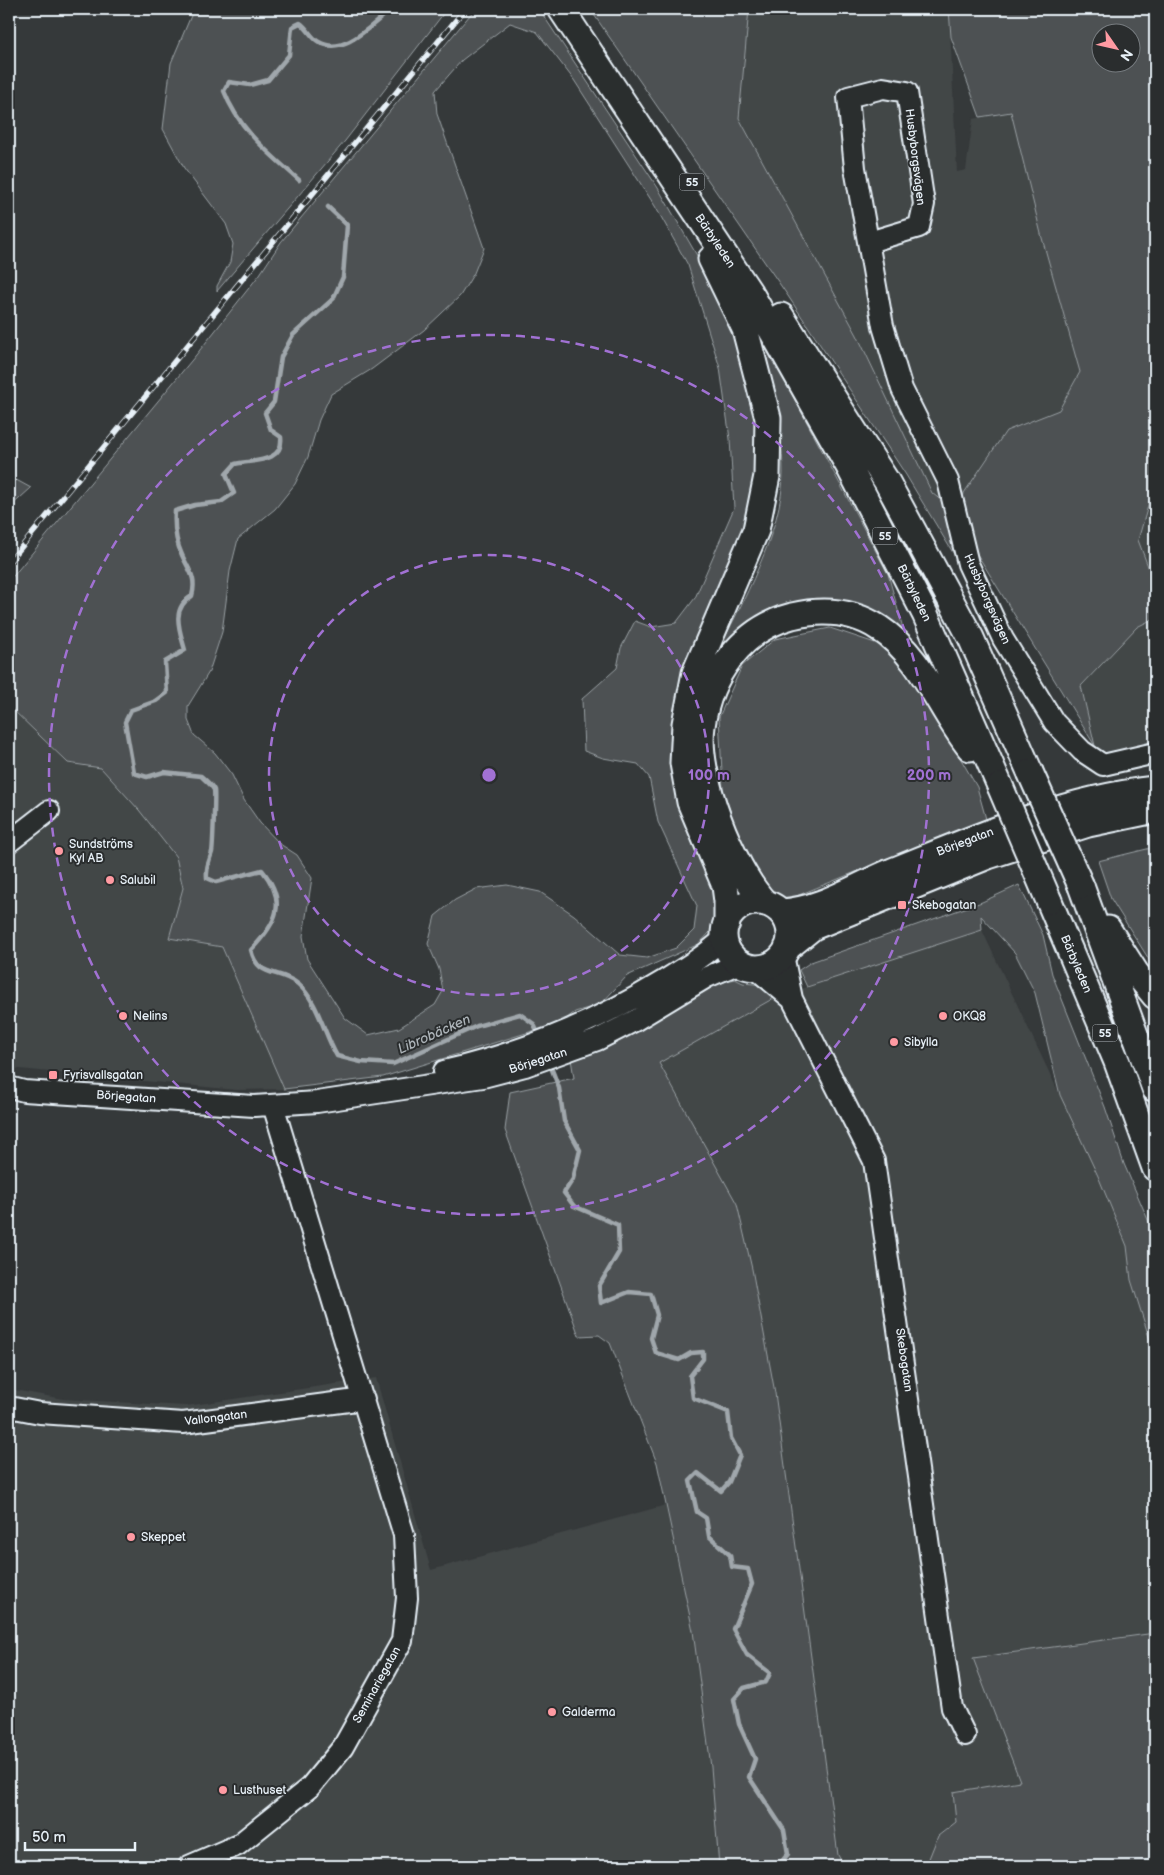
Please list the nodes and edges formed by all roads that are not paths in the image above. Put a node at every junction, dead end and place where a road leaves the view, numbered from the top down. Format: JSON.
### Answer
{"nodes":[{"id":1,"x":560,"y":9,"type":"edge"},
{"id":2,"x":575,"y":9,"type":"edge"},
{"id":3,"x":689,"y":203,"type":"junction"},
{"id":4,"x":870,"y":242,"type":"junction"},
{"id":5,"x":1155,"y":753,"type":"edge"},
{"id":6,"x":1000,"y":786,"type":"junction"},
{"id":7,"x":1155,"y":788,"type":"edge"},
{"id":8,"x":1155,"y":810,"type":"edge"},
{"id":9,"x":49,"y":811,"type":"dead end"},
{"id":10,"x":9,"y":842,"type":"edge"},
{"id":11,"x":1081,"y":886,"type":"junction"},
{"id":12,"x":773,"y":908,"type":"junction"},
{"id":13,"x":725,"y":931,"type":"junction"},
{"id":14,"x":785,"y":951,"type":"junction"},
{"id":15,"x":748,"y":965,"type":"junction"},
{"id":16,"x":1155,"y":996,"type":"edge"},
{"id":17,"x":792,"y":999,"type":"junction"},
{"id":18,"x":561,"y":1045,"type":"junction"},
{"id":19,"x":1155,"y":1089,"type":"edge"},
{"id":20,"x":14,"y":1090,"type":"edge"},
{"id":21,"x":273,"y":1105,"type":"junction"},
{"id":22,"x":1155,"y":1168,"type":"edge"},
{"id":23,"x":364,"y":1399,"type":"junction"},
{"id":24,"x":9,"y":1407,"type":"edge"},
{"id":25,"x":965,"y":1736,"type":"dead end"},
{"id":26,"x":189,"y":1866,"type":"edge"}],
"edges":[{"from":1,"to":3,"type":"main road","name":"Bärbyleden","number":"55"},
{"from":2,"to":11,"type":"main road","name":"Bärbyleden","number":"55","bridge":true},
{"from":3,"to":6,"type":"main road","name":"Bärbyleden","number":"55"},
{"from":3,"to":13,"type":"main road"},
{"from":4,"to":4,"type":"street","name":"Husbyborgsvägen"},
{"from":4,"to":5,"type":"street","name":"Husbyborgsvägen"},
{"from":6,"to":12,"type":"main road"},
{"from":6,"to":22,"type":"main road","name":"Bärbyleden","number":"55","bridge":true},
{"from":7,"to":12,"type":"main road","name":"Börjegatan"},
{"from":8,"to":14,"type":"main road","name":"Börjegatan"},
{"from":9,"to":10,"type":"street"},
{"from":11,"to":16,"type":"main road"},
{"from":11,"to":19,"type":"main road","name":"Bärbyleden","number":"55"},
{"from":12,"to":13,"type":"main road"},
{"from":12,"to":14,"type":"main road"},
{"from":13,"to":15,"type":"main road"},
{"from":13,"to":18,"type":"street","name":"Börjegatan"},
{"from":14,"to":15,"type":"main road"},
{"from":14,"to":17,"type":"street","name":"Skebogatan"},
{"from":15,"to":17,"type":"street","name":"Skebogatan"},
{"from":15,"to":18,"type":"street","name":"Börjegatan"},
{"from":17,"to":25,"type":"street","name":"Skebogatan"},
{"from":18,"to":21,"type":"street","name":"Börjegatan"},
{"from":20,"to":21,"type":"street","name":"Börjegatan"},
{"from":21,"to":23,"type":"street","name":"Seminariegatan"},
{"from":23,"to":24,"type":"street","name":"Vallongatan"},
{"from":23,"to":26,"type":"street","name":"Seminariegatan"}]}
